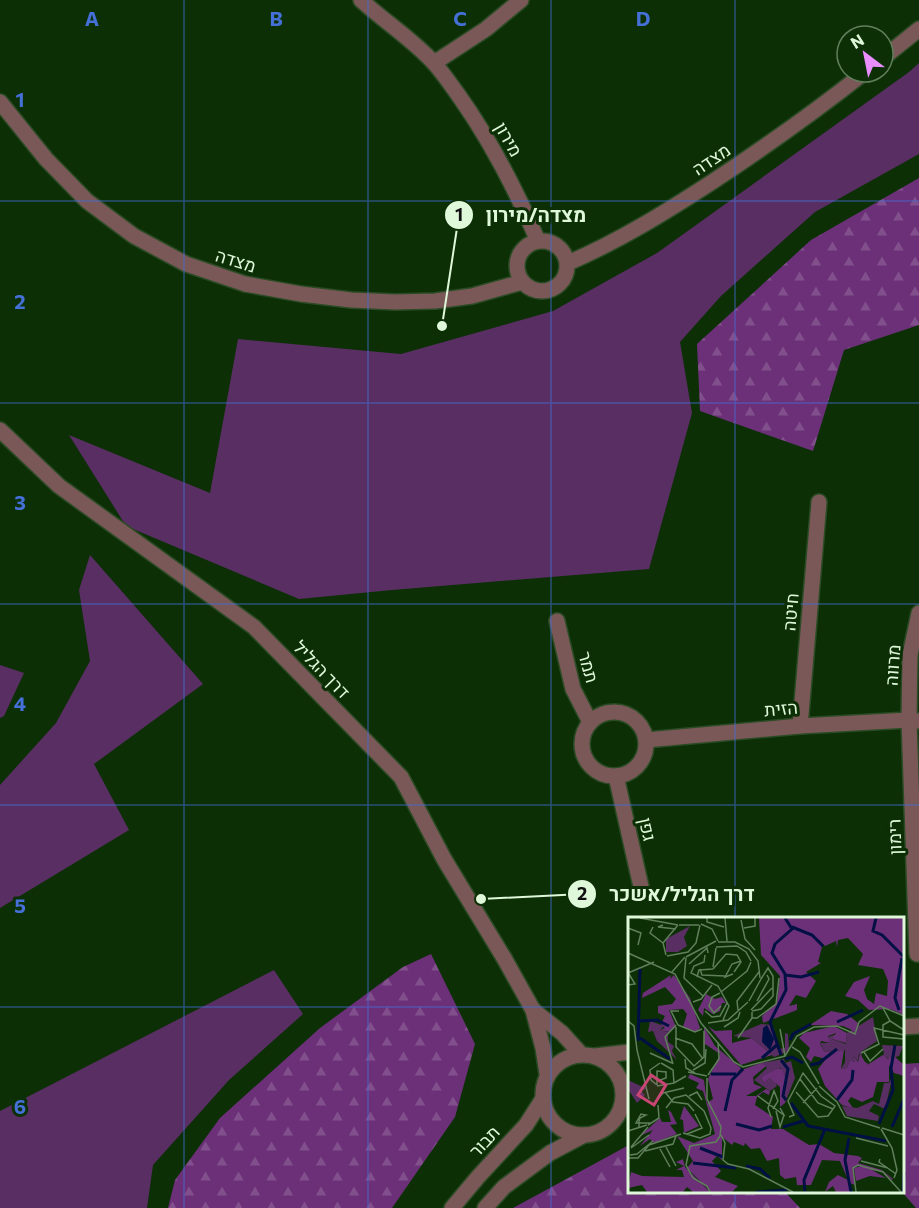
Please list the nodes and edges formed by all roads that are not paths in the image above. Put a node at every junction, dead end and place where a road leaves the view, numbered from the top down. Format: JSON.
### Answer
{"nodes":[{"id":1,"x":361,"y":0,"type":"edge"},
{"id":2,"x":521,"y":0,"type":"edge"},
{"id":3,"x":919,"y":29,"type":"edge"},
{"id":4,"x":895,"y":48,"type":"edge"},
{"id":5,"x":434,"y":63,"type":"junction"},
{"id":6,"x":849,"y":84,"type":"edge"},
{"id":7,"x":0,"y":102,"type":"edge"},
{"id":8,"x":538,"y":241,"type":"junction"},
{"id":9,"x":568,"y":263,"type":"junction"},
{"id":10,"x":522,"y":282,"type":"junction"},
{"id":11,"x":0,"y":430,"type":"edge"},
{"id":12,"x":819,"y":502,"type":"dead end"},
{"id":13,"x":919,"y":613,"type":"edge"},
{"id":14,"x":557,"y":621,"type":"dead end"},
{"id":15,"x":914,"y":720,"type":"edge"},
{"id":16,"x":590,"y":722,"type":"junction"},
{"id":17,"x":800,"y":726,"type":"junction"},
{"id":18,"x":646,"y":740,"type":"junction"},
{"id":19,"x":616,"y":776,"type":"junction"},
{"id":20,"x":642,"y":891,"type":"dead end"},
{"id":21,"x":917,"y":954,"type":"dead end"},
{"id":22,"x":533,"y":1010,"type":"junction"},
{"id":23,"x":919,"y":1026,"type":"edge"},
{"id":24,"x":904,"y":1027,"type":"edge"},
{"id":25,"x":628,"y":1052,"type":"edge"},
{"id":26,"x":588,"y":1055,"type":"junction"},
{"id":27,"x":547,"y":1074,"type":"junction"},
{"id":28,"x":542,"y":1100,"type":"junction"},
{"id":29,"x":625,"y":1107,"type":"edge"},
{"id":30,"x":584,"y":1135,"type":"junction"},
{"id":31,"x":452,"y":1208,"type":"edge"},
{"id":32,"x":485,"y":1208,"type":"edge"}],
"edges":[{"from":1,"to":5,"type":"street","name":"מירון"},
{"from":2,"to":5,"type":"street"},
{"from":3,"to":4,"type":"street"},
{"from":5,"to":8,"type":"street","name":"מירון"},
{"from":6,"to":9,"type":"street","name":"מצדה"},
{"from":7,"to":10,"type":"street","name":"מצדה"},
{"from":8,"to":9,"type":"street"},
{"from":8,"to":10,"type":"street"},
{"from":9,"to":10,"type":"street"},
{"from":11,"to":22,"type":"street","name":"דרך הגליל"},
{"from":12,"to":17,"type":"street","name":"חיטה"},
{"from":13,"to":15,"type":"street","name":"מרווה"},
{"from":14,"to":16,"type":"street","name":"תמר"},
{"from":15,"to":17,"type":"street","name":"הזית"},
{"from":15,"to":21,"type":"street","name":"רימון"},
{"from":16,"to":18,"type":"street"},
{"from":16,"to":19,"type":"street"},
{"from":17,"to":18,"type":"street","name":"הזית"},
{"from":18,"to":19,"type":"street"},
{"from":19,"to":20,"type":"street","name":"גפן"},
{"from":22,"to":26,"type":"street","name":"דרך הגליל"},
{"from":22,"to":27,"type":"street","name":"דרך הגליל"},
{"from":23,"to":24,"type":"street"},
{"from":25,"to":26,"type":"street"},
{"from":26,"to":27,"type":"street"},
{"from":26,"to":29,"type":"street"},
{"from":27,"to":28,"type":"street"},
{"from":28,"to":30,"type":"street"},
{"from":28,"to":31,"type":"street","name":"תבור"},
{"from":29,"to":30,"type":"street"},
{"from":30,"to":32,"type":"street"}]}
